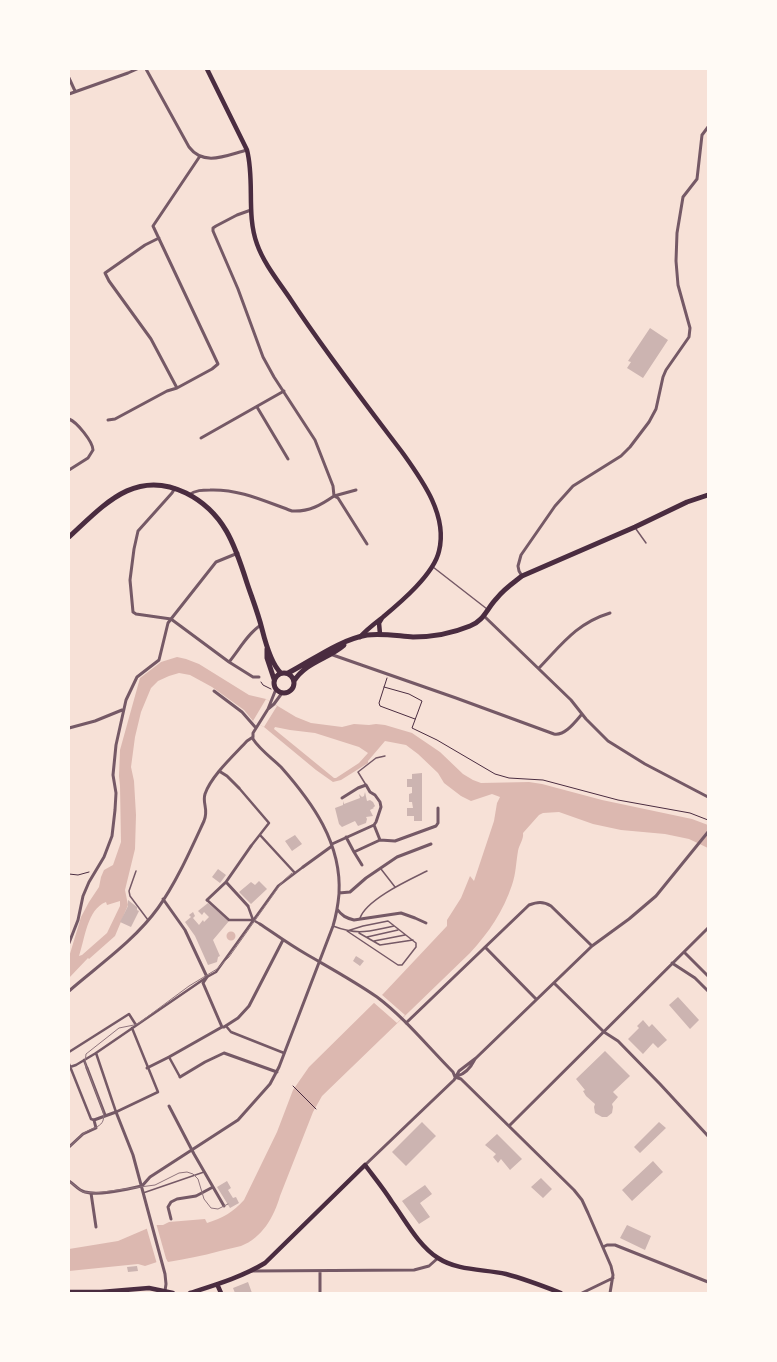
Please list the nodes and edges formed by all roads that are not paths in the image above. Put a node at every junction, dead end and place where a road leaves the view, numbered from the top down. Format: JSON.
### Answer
{"nodes":[{"id":1,"x":137,"y":69,"type":"edge"},
{"id":2,"x":146,"y":69,"type":"edge"},
{"id":3,"x":207,"y":69,"type":"edge"},
{"id":4,"x":69,"y":78,"type":"edge"},
{"id":5,"x":76,"y":91,"type":"junction"},
{"id":6,"x":69,"y":94,"type":"edge"},
{"id":7,"x":708,"y":128,"type":"edge"},
{"id":8,"x":247,"y":150,"type":"junction"},
{"id":9,"x":200,"y":156,"type":"junction"},
{"id":10,"x":251,"y":210,"type":"junction"},
{"id":11,"x":158,"y":238,"type":"junction"},
{"id":12,"x":177,"y":388,"type":"junction"},
{"id":13,"x":284,"y":391,"type":"junction"},
{"id":14,"x":257,"y":407,"type":"junction"},
{"id":15,"x":69,"y":419,"type":"edge"},
{"id":16,"x":108,"y":420,"type":"dead end"},
{"id":17,"x":201,"y":438,"type":"dead end"},
{"id":18,"x":288,"y":459,"type":"dead end"},
{"id":19,"x":69,"y":470,"type":"edge"},
{"id":20,"x":175,"y":488,"type":"junction"},
{"id":21,"x":356,"y":490,"type":"dead end"},
{"id":22,"x":189,"y":495,"type":"junction"},
{"id":23,"x":708,"y":495,"type":"edge"},
{"id":24,"x":334,"y":496,"type":"junction"},
{"id":25,"x":635,"y":527,"type":"junction"},
{"id":26,"x":69,"y":537,"type":"edge"},
{"id":27,"x":646,"y":543,"type":"dead end"},
{"id":28,"x":367,"y":544,"type":"dead end"},
{"id":29,"x":238,"y":553,"type":"junction"},
{"id":30,"x":433,"y":566,"type":"junction"},
{"id":31,"x":522,"y":576,"type":"junction"},
{"id":32,"x":488,"y":610,"type":"junction"},
{"id":33,"x":610,"y":613,"type":"dead end"},
{"id":34,"x":383,"y":616,"type":"junction"},
{"id":35,"x":484,"y":616,"type":"junction"},
{"id":36,"x":171,"y":619,"type":"junction"},
{"id":37,"x":261,"y":625,"type":"junction"},
{"id":38,"x":380,"y":634,"type":"junction"},
{"id":39,"x":360,"y":637,"type":"junction"},
{"id":40,"x":347,"y":642,"type":"junction"},
{"id":41,"x":267,"y":646,"type":"junction"},
{"id":42,"x":330,"y":654,"type":"junction"},
{"id":43,"x":229,"y":662,"type":"junction"},
{"id":44,"x":539,"y":668,"type":"junction"},
{"id":45,"x":281,"y":673,"type":"junction"},
{"id":46,"x":288,"y":673,"type":"junction"},
{"id":47,"x":259,"y":677,"type":"road end"},
{"id":48,"x":274,"y":679,"type":"junction"},
{"id":49,"x":294,"y":681,"type":"junction"},
{"id":50,"x":214,"y":691,"type":"dead end"},
{"id":51,"x":274,"y":691,"type":"junction"},
{"id":52,"x":282,"y":693,"type":"junction"},
{"id":53,"x":268,"y":709,"type":"junction"},
{"id":54,"x":122,"y":710,"type":"junction"},
{"id":55,"x":582,"y":714,"type":"junction"},
{"id":56,"x":69,"y":728,"type":"edge"},
{"id":57,"x":256,"y":728,"type":"junction"},
{"id":58,"x":253,"y":737,"type":"junction"},
{"id":59,"x":385,"y":756,"type":"dead end"},
{"id":60,"x":219,"y":771,"type":"junction"},
{"id":61,"x":366,"y":785,"type":"junction"},
{"id":62,"x":239,"y":788,"type":"joint"},
{"id":63,"x":708,"y":797,"type":"edge"},
{"id":64,"x":342,"y":798,"type":"dead end"},
{"id":65,"x":438,"y":808,"type":"dead end"},
{"id":66,"x":374,"y":825,"type":"junction"},
{"id":67,"x":708,"y":832,"type":"edge"},
{"id":68,"x":260,"y":835,"type":"dead end"},
{"id":69,"x":346,"y":837,"type":"junction"},
{"id":70,"x":380,"y":840,"type":"junction"},
{"id":71,"x":431,"y":844,"type":"dead end"},
{"id":72,"x":332,"y":845,"type":"junction"},
{"id":73,"x":251,"y":846,"type":"joint"},
{"id":74,"x":354,"y":852,"type":"junction"},
{"id":75,"x":362,"y":866,"type":"dead end"},
{"id":76,"x":303,"y":867,"type":"joint"},
{"id":77,"x":380,"y":868,"type":"junction"},
{"id":78,"x":136,"y":871,"type":"dead end"},
{"id":79,"x":427,"y":871,"type":"dead end"},
{"id":80,"x":295,"y":873,"type":"junction"},
{"id":81,"x":226,"y":882,"type":"junction"},
{"id":82,"x":394,"y":887,"type":"junction"},
{"id":83,"x":339,"y":893,"type":"junction"},
{"id":84,"x":163,"y":900,"type":"junction"},
{"id":85,"x":207,"y":900,"type":"joint"},
{"id":86,"x":248,"y":906,"type":"joint"},
{"id":87,"x":337,"y":909,"type":"junction"},
{"id":88,"x":360,"y":919,"type":"junction"},
{"id":89,"x":148,"y":920,"type":"junction"},
{"id":90,"x":253,"y":920,"type":"junction"},
{"id":91,"x":426,"y":923,"type":"dead end"},
{"id":92,"x":260,"y":924,"type":"joint"},
{"id":93,"x":333,"y":926,"type":"junction"},
{"id":94,"x":394,"y":926,"type":"junction"},
{"id":95,"x":708,"y":928,"type":"edge"},
{"id":96,"x":399,"y":930,"type":"junction"},
{"id":97,"x":346,"y":931,"type":"junction"},
{"id":98,"x":360,"y":933,"type":"junction"},
{"id":99,"x":406,"y":934,"type":"junction"},
{"id":100,"x":367,"y":937,"type":"junction"},
{"id":101,"x":283,"y":940,"type":"junction"},
{"id":102,"x":413,"y":940,"type":"junction"},
{"id":103,"x":374,"y":941,"type":"junction"},
{"id":104,"x":69,"y":943,"type":"edge"},
{"id":105,"x":592,"y":946,"type":"junction"},
{"id":106,"x":485,"y":947,"type":"junction"},
{"id":107,"x":684,"y":952,"type":"junction"},
{"id":108,"x":319,"y":962,"type":"junction"},
{"id":109,"x":672,"y":963,"type":"junction"},
{"id":110,"x":708,"y":976,"type":"edge"},
{"id":111,"x":207,"y":977,"type":"junction"},
{"id":112,"x":554,"y":983,"type":"junction"},
{"id":113,"x":69,"y":991,"type":"edge"},
{"id":114,"x":708,"y":991,"type":"edge"},
{"id":115,"x":536,"y":999,"type":"junction"},
{"id":116,"x":406,"y":1024,"type":"junction"},
{"id":117,"x":136,"y":1025,"type":"junction"},
{"id":118,"x":224,"y":1026,"type":"junction"},
{"id":119,"x":132,"y":1028,"type":"junction"},
{"id":120,"x":604,"y":1032,"type":"junction"},
{"id":121,"x":69,"y":1052,"type":"edge"},
{"id":122,"x":284,"y":1052,"type":"junction"},
{"id":123,"x":96,"y":1053,"type":"junction"},
{"id":124,"x":169,"y":1057,"type":"junction"},
{"id":125,"x":84,"y":1060,"type":"junction"},
{"id":126,"x":70,"y":1065,"type":"edge"},
{"id":127,"x":87,"y":1068,"type":"joint"},
{"id":128,"x":147,"y":1068,"type":"junction"},
{"id":129,"x":277,"y":1072,"type":"junction"},
{"id":130,"x":180,"y":1077,"type":"joint"},
{"id":131,"x":455,"y":1077,"type":"junction"},
{"id":132,"x":169,"y":1106,"type":"dead end"},
{"id":133,"x":116,"y":1112,"type":"junction"},
{"id":134,"x":106,"y":1115,"type":"junction"},
{"id":135,"x":94,"y":1120,"type":"junction"},
{"id":136,"x":509,"y":1126,"type":"junction"},
{"id":137,"x":708,"y":1136,"type":"edge"},
{"id":138,"x":69,"y":1147,"type":"edge"},
{"id":139,"x":192,"y":1149,"type":"junction"},
{"id":140,"x":365,"y":1165,"type":"junction"},
{"id":141,"x":204,"y":1172,"type":"junction"},
{"id":142,"x":69,"y":1181,"type":"edge"},
{"id":143,"x":142,"y":1186,"type":"junction"},
{"id":144,"x":213,"y":1187,"type":"junction"},
{"id":145,"x":90,"y":1193,"type":"junction"},
{"id":146,"x":143,"y":1193,"type":"junction"},
{"id":147,"x":224,"y":1206,"type":"dead end"},
{"id":148,"x":171,"y":1219,"type":"dead end"},
{"id":149,"x":96,"y":1227,"type":"dead end"},
{"id":150,"x":603,"y":1247,"type":"junction"},
{"id":151,"x":438,"y":1258,"type":"junction"},
{"id":152,"x":252,"y":1271,"type":"junction"},
{"id":153,"x":320,"y":1271,"type":"junction"},
{"id":154,"x":613,"y":1278,"type":"junction"},
{"id":155,"x":708,"y":1282,"type":"edge"},
{"id":156,"x":217,"y":1284,"type":"junction"},
{"id":157,"x":164,"y":1290,"type":"junction"},
{"id":158,"x":69,"y":1292,"type":"edge"},
{"id":159,"x":173,"y":1293,"type":"edge"},
{"id":160,"x":190,"y":1293,"type":"edge"},
{"id":161,"x":220,"y":1293,"type":"edge"},
{"id":162,"x":320,"y":1293,"type":"edge"},
{"id":163,"x":561,"y":1293,"type":"edge"},
{"id":164,"x":582,"y":1293,"type":"edge"},
{"id":165,"x":610,"y":1293,"type":"edge"}],
"edges":[{"from":1,"to":5,"type":"street"},
{"from":2,"to":9,"type":"street"},
{"from":3,"to":8,"type":"main road"},
{"from":4,"to":5,"type":"street"},
{"from":5,"to":6,"type":"street"},
{"from":7,"to":31,"type":"street"},
{"from":8,"to":9,"type":"street"},
{"from":8,"to":10,"type":"main road"},
{"from":9,"to":11,"type":"street"},
{"from":10,"to":13,"type":"street"},
{"from":10,"to":30,"type":"main road"},
{"from":11,"to":12,"type":"street"},
{"from":11,"to":12,"type":"street"},
{"from":12,"to":16,"type":"street"},
{"from":13,"to":14,"type":"street"},
{"from":13,"to":24,"type":"street"},
{"from":14,"to":17,"type":"street"},
{"from":14,"to":18,"type":"street"},
{"from":15,"to":19,"type":"street"},
{"from":20,"to":22,"type":"main road"},
{"from":20,"to":26,"type":"main road"},
{"from":20,"to":36,"type":"street"},
{"from":21,"to":24,"type":"street"},
{"from":22,"to":24,"type":"street"},
{"from":22,"to":29,"type":"main road"},
{"from":23,"to":25,"type":"main road"},
{"from":24,"to":28,"type":"street"},
{"from":25,"to":27,"type":"lane"},
{"from":25,"to":31,"type":"main road"},
{"from":29,"to":36,"type":"street"},
{"from":29,"to":37,"type":"main road"},
{"from":30,"to":32,"type":"lane"},
{"from":30,"to":34,"type":"main road"},
{"from":31,"to":32,"type":"main road"},
{"from":32,"to":35,"type":"main road"},
{"from":33,"to":44,"type":"street"},
{"from":34,"to":38,"type":"main road"},
{"from":34,"to":39,"type":"main road"},
{"from":35,"to":38,"type":"main road"},
{"from":35,"to":44,"type":"street"},
{"from":36,"to":43,"type":"street"},
{"from":36,"to":54,"type":"street"},
{"from":37,"to":41,"type":"main road"},
{"from":37,"to":43,"type":"street"},
{"from":38,"to":39,"type":"main road"},
{"from":39,"to":40,"type":"main road"},
{"from":40,"to":42,"type":"main road"},
{"from":40,"to":46,"type":"main road"},
{"from":41,"to":45,"type":"main road"},
{"from":41,"to":48,"type":"main road"},
{"from":42,"to":49,"type":"main road"},
{"from":42,"to":55,"type":"street"},
{"from":43,"to":47,"type":"street"},
{"from":44,"to":55,"type":"street"},
{"from":45,"to":46,"type":"main road"},
{"from":45,"to":48,"type":"main road"},
{"from":46,"to":49,"type":"main road"},
{"from":48,"to":51,"type":"main road"},
{"from":49,"to":52,"type":"main road"},
{"from":50,"to":57,"type":"street"},
{"from":51,"to":52,"type":"main road"},
{"from":51,"to":53,"type":"street"},
{"from":52,"to":53,"type":"street"},
{"from":53,"to":57,"type":"street"},
{"from":54,"to":56,"type":"street"},
{"from":54,"to":104,"type":"street"},
{"from":55,"to":63,"type":"street"},
{"from":57,"to":58,"type":"street"},
{"from":58,"to":60,"type":"street"},
{"from":58,"to":72,"type":"street"},
{"from":59,"to":61,"type":"lane"},
{"from":60,"to":62,"type":"street"},
{"from":60,"to":84,"type":"street"},
{"from":61,"to":64,"type":"street"},
{"from":61,"to":66,"type":"street"},
{"from":62,"to":73,"type":"street"},
{"from":65,"to":70,"type":"street"},
{"from":66,"to":69,"type":"street"},
{"from":66,"to":70,"type":"street"},
{"from":67,"to":105,"type":"street"},
{"from":68,"to":80,"type":"street"},
{"from":69,"to":72,"type":"street"},
{"from":69,"to":74,"type":"street"},
{"from":70,"to":74,"type":"street"},
{"from":71,"to":77,"type":"street"},
{"from":72,"to":76,"type":"street"},
{"from":72,"to":83,"type":"street"},
{"from":73,"to":81,"type":"street"},
{"from":74,"to":75,"type":"street"},
{"from":76,"to":80,"type":"street"},
{"from":77,"to":82,"type":"lane"},
{"from":77,"to":83,"type":"street"},
{"from":78,"to":89,"type":"lane"},
{"from":79,"to":82,"type":"lane"},
{"from":80,"to":90,"type":"street"},
{"from":81,"to":85,"type":"street"},
{"from":81,"to":86,"type":"street"},
{"from":82,"to":88,"type":"lane"},
{"from":83,"to":87,"type":"street"},
{"from":84,"to":89,"type":"street"},
{"from":84,"to":111,"type":"street"},
{"from":85,"to":90,"type":"street"},
{"from":86,"to":90,"type":"street"},
{"from":87,"to":88,"type":"street"},
{"from":87,"to":93,"type":"street"},
{"from":88,"to":91,"type":"street"},
{"from":89,"to":113,"type":"street"},
{"from":90,"to":92,"type":"street"},
{"from":90,"to":111,"type":"street"},
{"from":92,"to":101,"type":"street"},
{"from":93,"to":97,"type":"lane"},
{"from":93,"to":108,"type":"street"},
{"from":94,"to":96,"type":"lane"},
{"from":94,"to":97,"type":"lane"},
{"from":94,"to":98,"type":"lane"},
{"from":95,"to":107,"type":"street"},
{"from":96,"to":99,"type":"lane"},
{"from":96,"to":100,"type":"lane"},
{"from":97,"to":98,"type":"lane"},
{"from":97,"to":102,"type":"lane"},
{"from":98,"to":100,"type":"lane"},
{"from":99,"to":102,"type":"lane"},
{"from":99,"to":103,"type":"lane"},
{"from":100,"to":103,"type":"lane"},
{"from":101,"to":108,"type":"street"},
{"from":101,"to":118,"type":"street"},
{"from":102,"to":103,"type":"lane"},
{"from":105,"to":106,"type":"street"},
{"from":105,"to":112,"type":"street"},
{"from":106,"to":115,"type":"street"},
{"from":106,"to":116,"type":"street"},
{"from":107,"to":109,"type":"street"},
{"from":107,"to":110,"type":"street"},
{"from":108,"to":116,"type":"street"},
{"from":108,"to":122,"type":"street"},
{"from":109,"to":114,"type":"street"},
{"from":109,"to":120,"type":"street"},
{"from":111,"to":117,"type":"street"},
{"from":111,"to":118,"type":"street"},
{"from":112,"to":115,"type":"street"},
{"from":112,"to":120,"type":"street"},
{"from":115,"to":131,"type":"street"},
{"from":116,"to":131,"type":"street"},
{"from":117,"to":119,"type":"street"},
{"from":117,"to":121,"type":"street"},
{"from":118,"to":122,"type":"street"},
{"from":118,"to":124,"type":"street"},
{"from":119,"to":123,"type":"street"},
{"from":119,"to":128,"type":"street"},
{"from":120,"to":136,"type":"street"},
{"from":120,"to":137,"type":"street"},
{"from":122,"to":129,"type":"street"},
{"from":123,"to":125,"type":"street"},
{"from":123,"to":133,"type":"street"},
{"from":124,"to":128,"type":"street"},
{"from":124,"to":130,"type":"street"},
{"from":125,"to":126,"type":"street"},
{"from":125,"to":127,"type":"street"},
{"from":126,"to":135,"type":"street"},
{"from":127,"to":134,"type":"street"},
{"from":128,"to":133,"type":"street"},
{"from":129,"to":130,"type":"street"},
{"from":129,"to":139,"type":"street"},
{"from":131,"to":136,"type":"street"},
{"from":131,"to":140,"type":"street"},
{"from":132,"to":139,"type":"street"},
{"from":133,"to":134,"type":"street"},
{"from":133,"to":143,"type":"street"},
{"from":134,"to":135,"type":"street"},
{"from":135,"to":138,"type":"street"},
{"from":136,"to":150,"type":"street"},
{"from":139,"to":141,"type":"street"},
{"from":139,"to":143,"type":"street"},
{"from":140,"to":151,"type":"main road"},
{"from":140,"to":152,"type":"main road"},
{"from":141,"to":144,"type":"street"},
{"from":141,"to":146,"type":"lane"},
{"from":142,"to":145,"type":"street"},
{"from":143,"to":145,"type":"street"},
{"from":143,"to":146,"type":"street"},
{"from":144,"to":147,"type":"street"},
{"from":144,"to":148,"type":"street"},
{"from":145,"to":149,"type":"street"},
{"from":146,"to":157,"type":"street"},
{"from":150,"to":154,"type":"street"},
{"from":150,"to":155,"type":"street"},
{"from":151,"to":153,"type":"street"},
{"from":151,"to":163,"type":"main road"},
{"from":152,"to":153,"type":"street"},
{"from":152,"to":156,"type":"main road"},
{"from":153,"to":162,"type":"street"},
{"from":154,"to":164,"type":"street"},
{"from":154,"to":165,"type":"street"},
{"from":156,"to":160,"type":"main road"},
{"from":156,"to":161,"type":"main road"},
{"from":157,"to":158,"type":"main road"},
{"from":157,"to":159,"type":"main road"}]}
